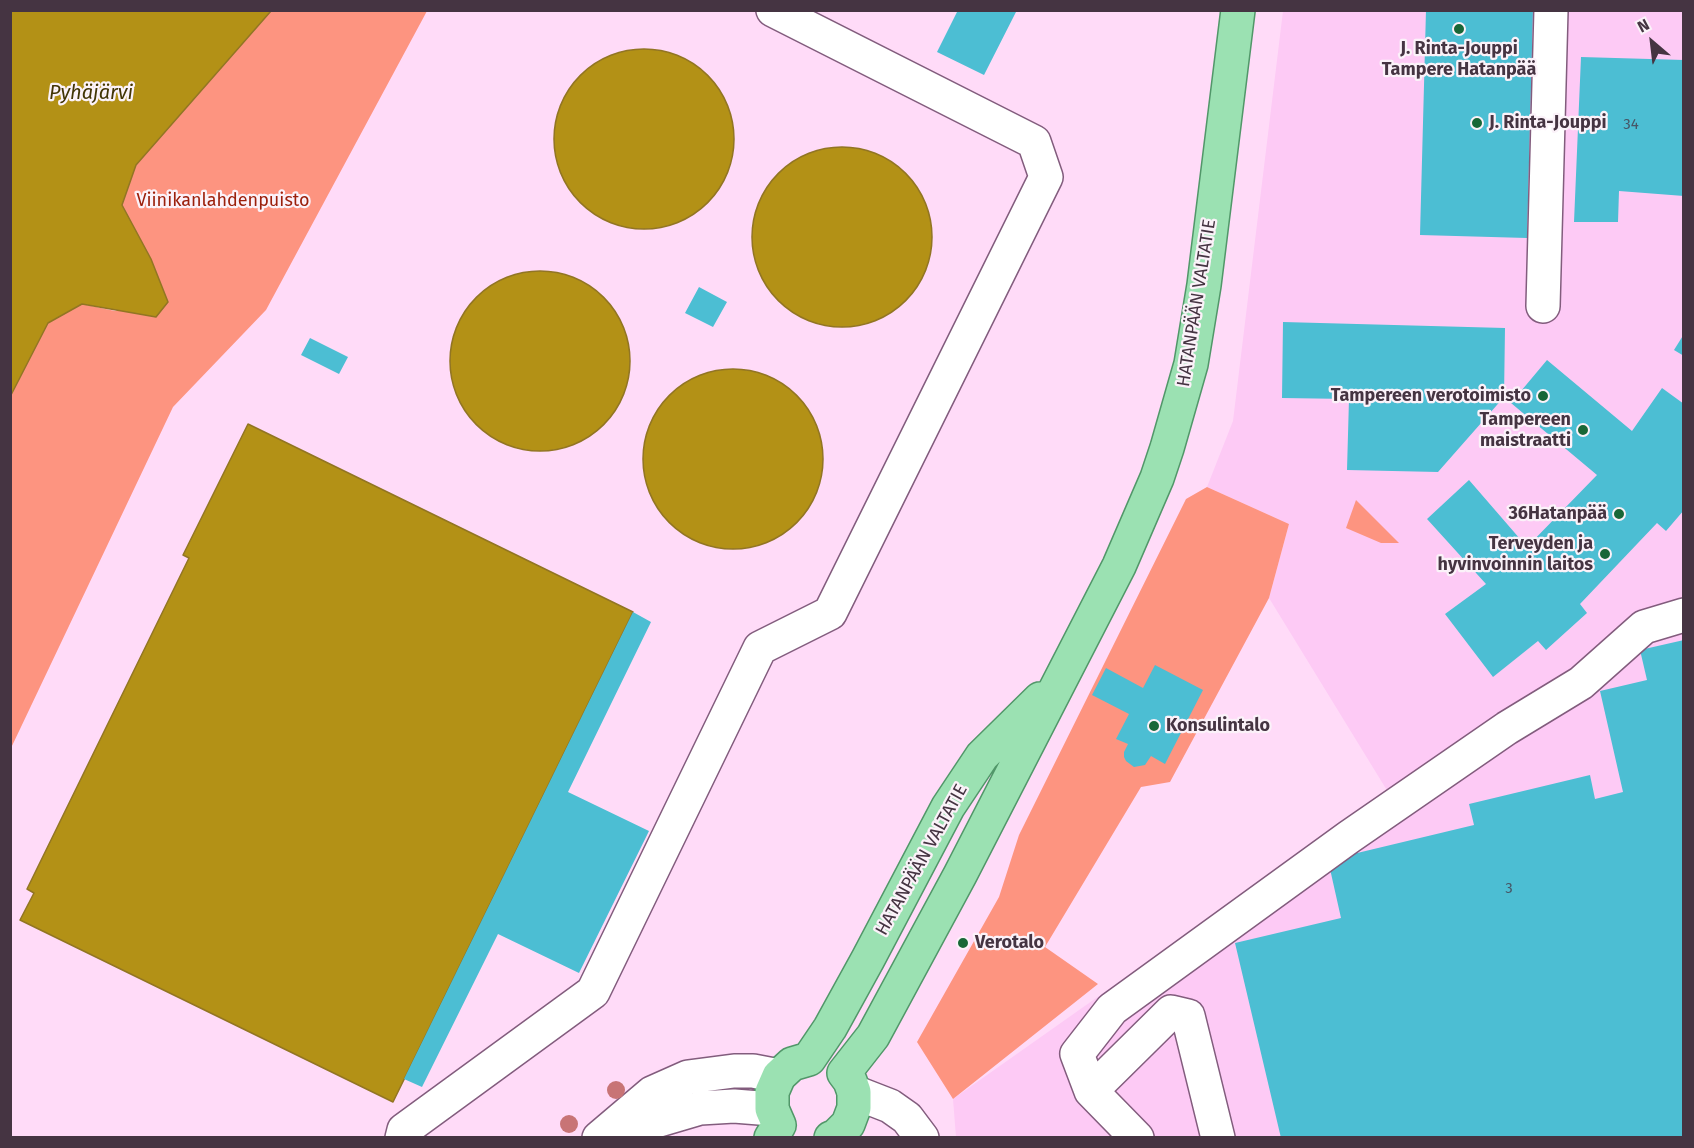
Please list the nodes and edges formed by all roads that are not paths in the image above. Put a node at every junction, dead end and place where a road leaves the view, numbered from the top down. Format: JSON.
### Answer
{"nodes":[{"id":1,"x":773,"y":10,"type":"edge"},
{"id":2,"x":1238,"y":10,"type":"edge"},
{"id":3,"x":1551,"y":10,"type":"edge"},
{"id":4,"x":1543,"y":306,"type":"dead end"},
{"id":5,"x":1683,"y":615,"type":"edge"},
{"id":6,"x":1060,"y":679,"type":"junction"},
{"id":7,"x":809,"y":1059,"type":"junction"},
{"id":8,"x":779,"y":1076,"type":"junction"},
{"id":9,"x":849,"y":1082,"type":"junction"},
{"id":10,"x":1091,"y":1091,"type":"junction"},
{"id":11,"x":779,"y":1127,"type":"edge"},
{"id":12,"x":402,"y":1137,"type":"edge"},
{"id":13,"x":599,"y":1137,"type":"edge"},
{"id":14,"x":612,"y":1137,"type":"edge"},
{"id":15,"x":836,"y":1137,"type":"edge"},
{"id":16,"x":922,"y":1137,"type":"edge"},
{"id":17,"x":1137,"y":1137,"type":"edge"},
{"id":18,"x":1218,"y":1137,"type":"edge"}],
"edges":[{"from":1,"to":12,"type":"street"},
{"from":2,"to":6,"type":"main road","name":"HATANPÄÄN VALTATIE"},
{"from":3,"to":4,"type":"street"},
{"from":5,"to":10,"type":"street"},
{"from":6,"to":7,"type":"main road","name":"HATANPÄÄN VALTATIE"},
{"from":6,"to":9,"type":"main road","name":"HATANPÄÄN VALTATIE"},
{"from":7,"to":8,"type":"main road","name":"HATANPÄÄN VALTATIE"},
{"from":7,"to":9,"type":"street"},
{"from":8,"to":11,"type":"main road"},
{"from":8,"to":13,"type":"street"},
{"from":9,"to":15,"type":"main road","name":"HATANPÄÄN VALTATIE"},
{"from":9,"to":16,"type":"street"},
{"from":10,"to":17,"type":"street"},
{"from":10,"to":18,"type":"street"},
{"from":11,"to":14,"type":"street"}]}
